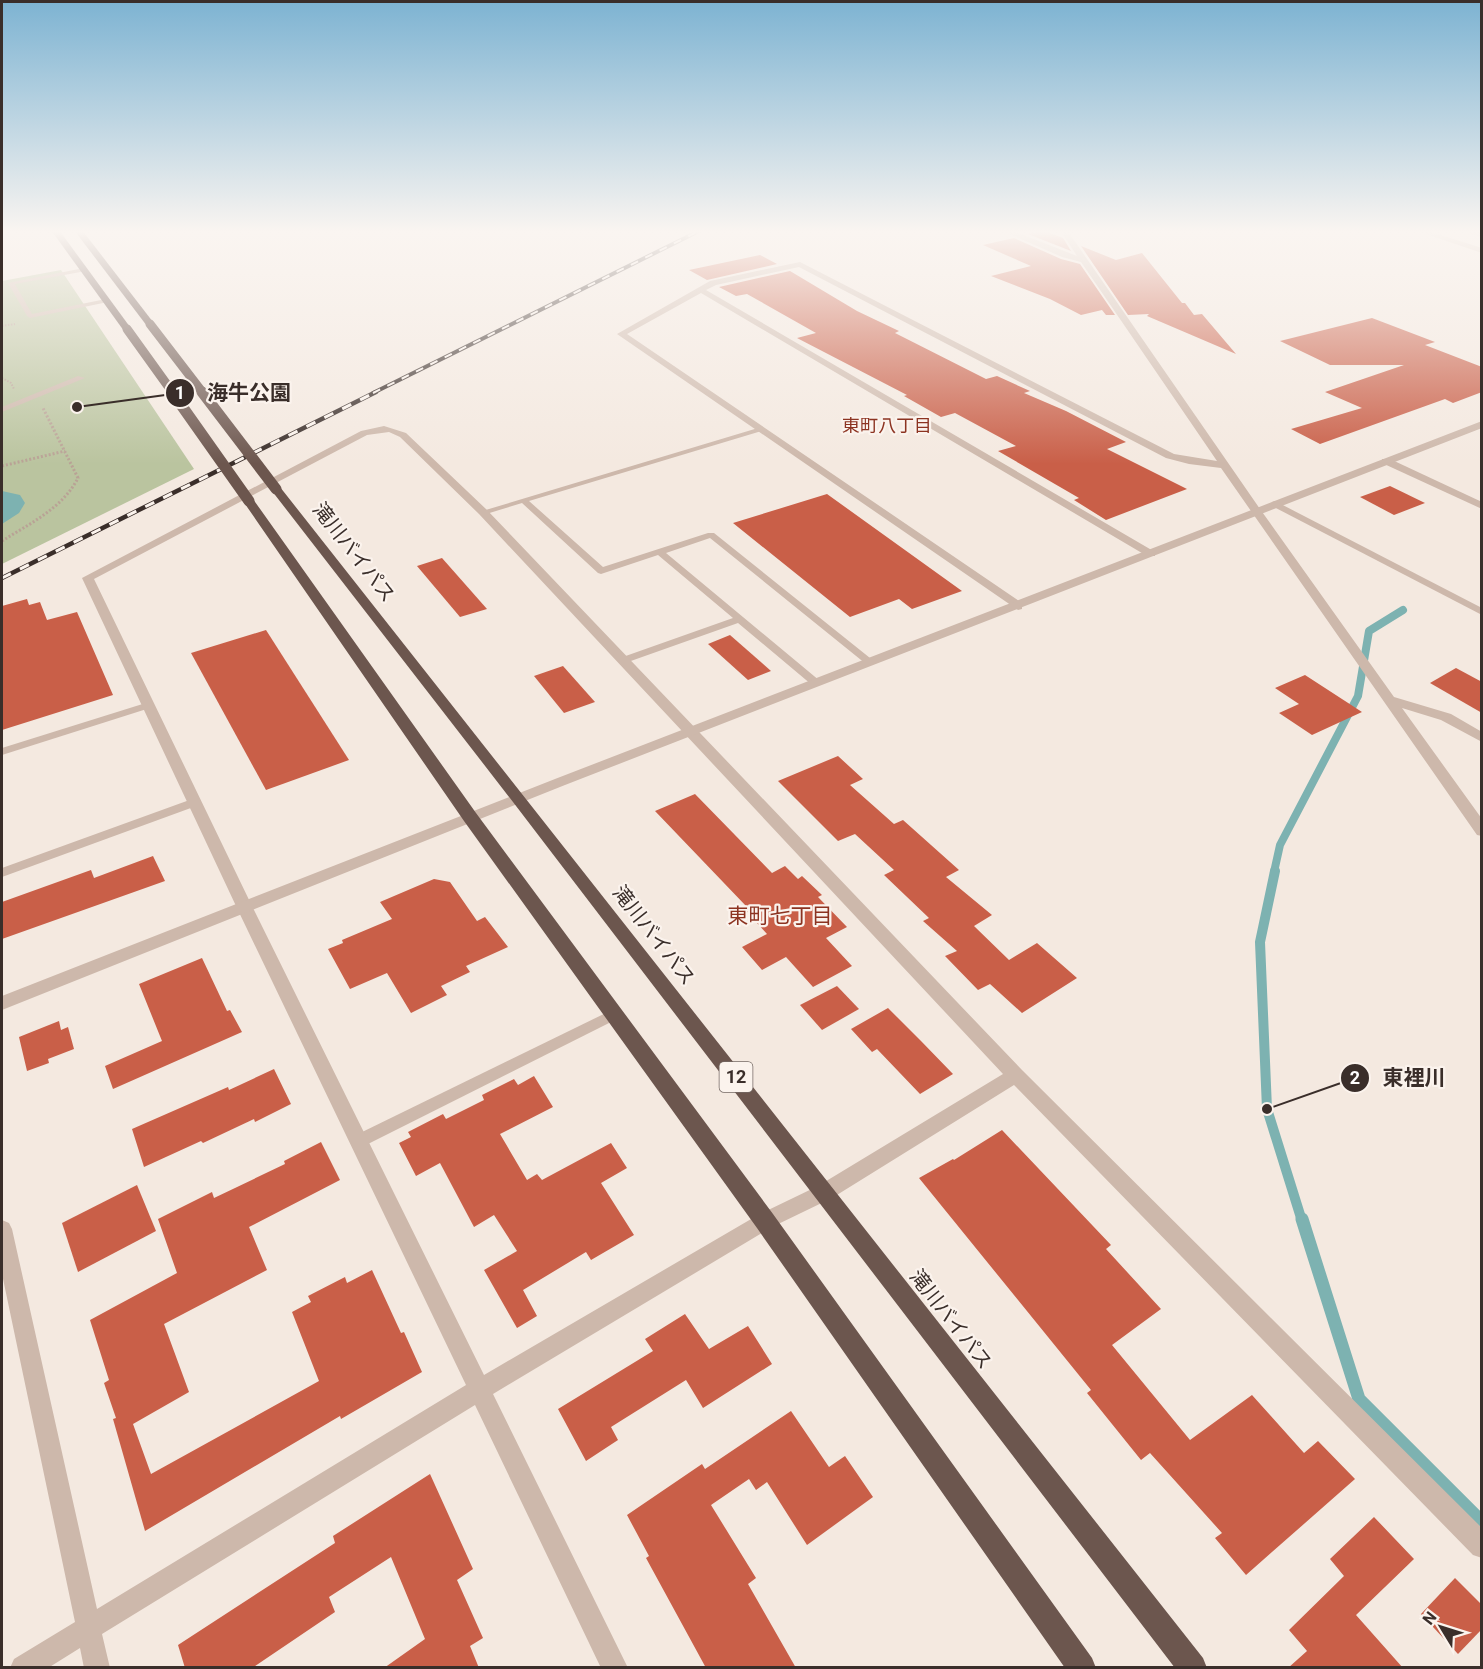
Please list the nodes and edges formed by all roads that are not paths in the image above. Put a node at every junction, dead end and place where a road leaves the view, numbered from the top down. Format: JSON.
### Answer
{"nodes":[{"id":1,"x":25,"y":308,"type":"edge"},
{"id":2,"x":71,"y":308,"type":"edge"},
{"id":3,"x":111,"y":308,"type":"edge"},
{"id":4,"x":138,"y":308,"type":"edge"},
{"id":5,"x":668,"y":308,"type":"edge"},
{"id":6,"x":731,"y":308,"type":"edge"},
{"id":7,"x":885,"y":308,"type":"edge"},
{"id":8,"x":1116,"y":308,"type":"edge"},
{"id":9,"x":81,"y":378,"type":"dead end"},
{"id":10,"x":2,"y":410,"type":"edge"},
{"id":11,"x":1480,"y":426,"type":"edge"},
{"id":12,"x":761,"y":430,"type":"junction"},
{"id":13,"x":1386,"y":461,"type":"junction"},
{"id":14,"x":1225,"y":465,"type":"junction"},
{"id":15,"x":524,"y":500,"type":"junction"},
{"id":16,"x":1275,"y":504,"type":"junction"},
{"id":17,"x":1482,"y":506,"type":"edge"},
{"id":18,"x":1256,"y":511,"type":"junction"},
{"id":19,"x":483,"y":512,"type":"junction"},
{"id":20,"x":659,"y":552,"type":"junction"},
{"id":21,"x":1150,"y":554,"type":"junction"},
{"id":22,"x":1018,"y":606,"type":"junction"},
{"id":23,"x":1482,"y":612,"type":"edge"},
{"id":24,"x":740,"y":619,"type":"junction"},
{"id":25,"x":624,"y":660,"type":"junction"},
{"id":26,"x":870,"y":662,"type":"junction"},
{"id":27,"x":816,"y":683,"type":"junction"},
{"id":28,"x":1390,"y":700,"type":"junction"},
{"id":29,"x":149,"y":705,"type":"junction"},
{"id":30,"x":691,"y":731,"type":"junction"},
{"id":31,"x":1482,"y":738,"type":"edge"},
{"id":32,"x":2,"y":752,"type":"edge"},
{"id":33,"x":519,"y":798,"type":"junction"},
{"id":34,"x":195,"y":802,"type":"junction"},
{"id":35,"x":470,"y":817,"type":"junction"},
{"id":36,"x":1482,"y":831,"type":"edge"},
{"id":37,"x":2,"y":873,"type":"edge"},
{"id":38,"x":244,"y":906,"type":"junction"},
{"id":39,"x":2,"y":1003,"type":"edge"},
{"id":40,"x":614,"y":1014,"type":"junction"},
{"id":41,"x":1017,"y":1075,"type":"junction"},
{"id":42,"x":359,"y":1140,"type":"junction"},
{"id":43,"x":825,"y":1192,"type":"junction"},
{"id":44,"x":765,"y":1221,"type":"junction"},
{"id":45,"x":2,"y":1228,"type":"edge"},
{"id":46,"x":481,"y":1389,"type":"junction"},
{"id":47,"x":1482,"y":1546,"type":"edge"},
{"id":48,"x":88,"y":1629,"type":"junction"},
{"id":49,"x":23,"y":1668,"type":"edge"},
{"id":50,"x":97,"y":1668,"type":"edge"},
{"id":51,"x":615,"y":1668,"type":"edge"},
{"id":52,"x":1082,"y":1668,"type":"edge"},
{"id":53,"x":1193,"y":1668,"type":"edge"}],
"edges":[{"from":1,"to":2,"type":"lane"},
{"from":3,"to":35,"type":"highway","bridge":true},
{"from":4,"to":33,"type":"highway","name":"滝川バイパス","number":"12","bridge":true},
{"from":5,"to":12,"type":"street"},
{"from":6,"to":21,"type":"street"},
{"from":7,"to":14,"type":"street"},
{"from":8,"to":14,"type":"street"},
{"from":9,"to":10,"type":"lane"},
{"from":11,"to":13,"type":"street"},
{"from":12,"to":15,"type":"lane"},
{"from":12,"to":22,"type":"street"},
{"from":13,"to":16,"type":"street"},
{"from":13,"to":17,"type":"street"},
{"from":14,"to":18,"type":"street"},
{"from":15,"to":19,"type":"lane"},
{"from":15,"to":20,"type":"lane"},
{"from":16,"to":18,"type":"street"},
{"from":16,"to":23,"type":"lane"},
{"from":18,"to":21,"type":"street"},
{"from":18,"to":28,"type":"street"},
{"from":19,"to":25,"type":"street"},
{"from":19,"to":29,"type":"street"},
{"from":20,"to":24,"type":"lane"},
{"from":20,"to":26,"type":"lane"},
{"from":21,"to":22,"type":"street"},
{"from":22,"to":26,"type":"street"},
{"from":24,"to":25,"type":"lane"},
{"from":24,"to":27,"type":"lane"},
{"from":25,"to":30,"type":"street"},
{"from":26,"to":27,"type":"street"},
{"from":27,"to":30,"type":"street"},
{"from":28,"to":31,"type":"street"},
{"from":28,"to":36,"type":"street"},
{"from":29,"to":32,"type":"lane"},
{"from":29,"to":34,"type":"street"},
{"from":30,"to":33,"type":"street"},
{"from":30,"to":41,"type":"street"},
{"from":33,"to":35,"type":"street"},
{"from":33,"to":43,"type":"highway","name":"滝川バイパス","number":"12"},
{"from":34,"to":37,"type":"lane"},
{"from":34,"to":38,"type":"street"},
{"from":35,"to":38,"type":"street"},
{"from":35,"to":40,"type":"highway"},
{"from":38,"to":39,"type":"street"},
{"from":38,"to":42,"type":"street"},
{"from":40,"to":42,"type":"lane"},
{"from":40,"to":44,"type":"highway"},
{"from":41,"to":43,"type":"street"},
{"from":41,"to":47,"type":"street"},
{"from":42,"to":46,"type":"street"},
{"from":43,"to":44,"type":"street"},
{"from":43,"to":53,"type":"highway","name":"滝川バイパス","number":"12"},
{"from":44,"to":46,"type":"street"},
{"from":44,"to":52,"type":"highway"},
{"from":45,"to":48,"type":"street"},
{"from":46,"to":48,"type":"street"},
{"from":46,"to":51,"type":"street"},
{"from":48,"to":49,"type":"street"},
{"from":48,"to":50,"type":"street"}]}
